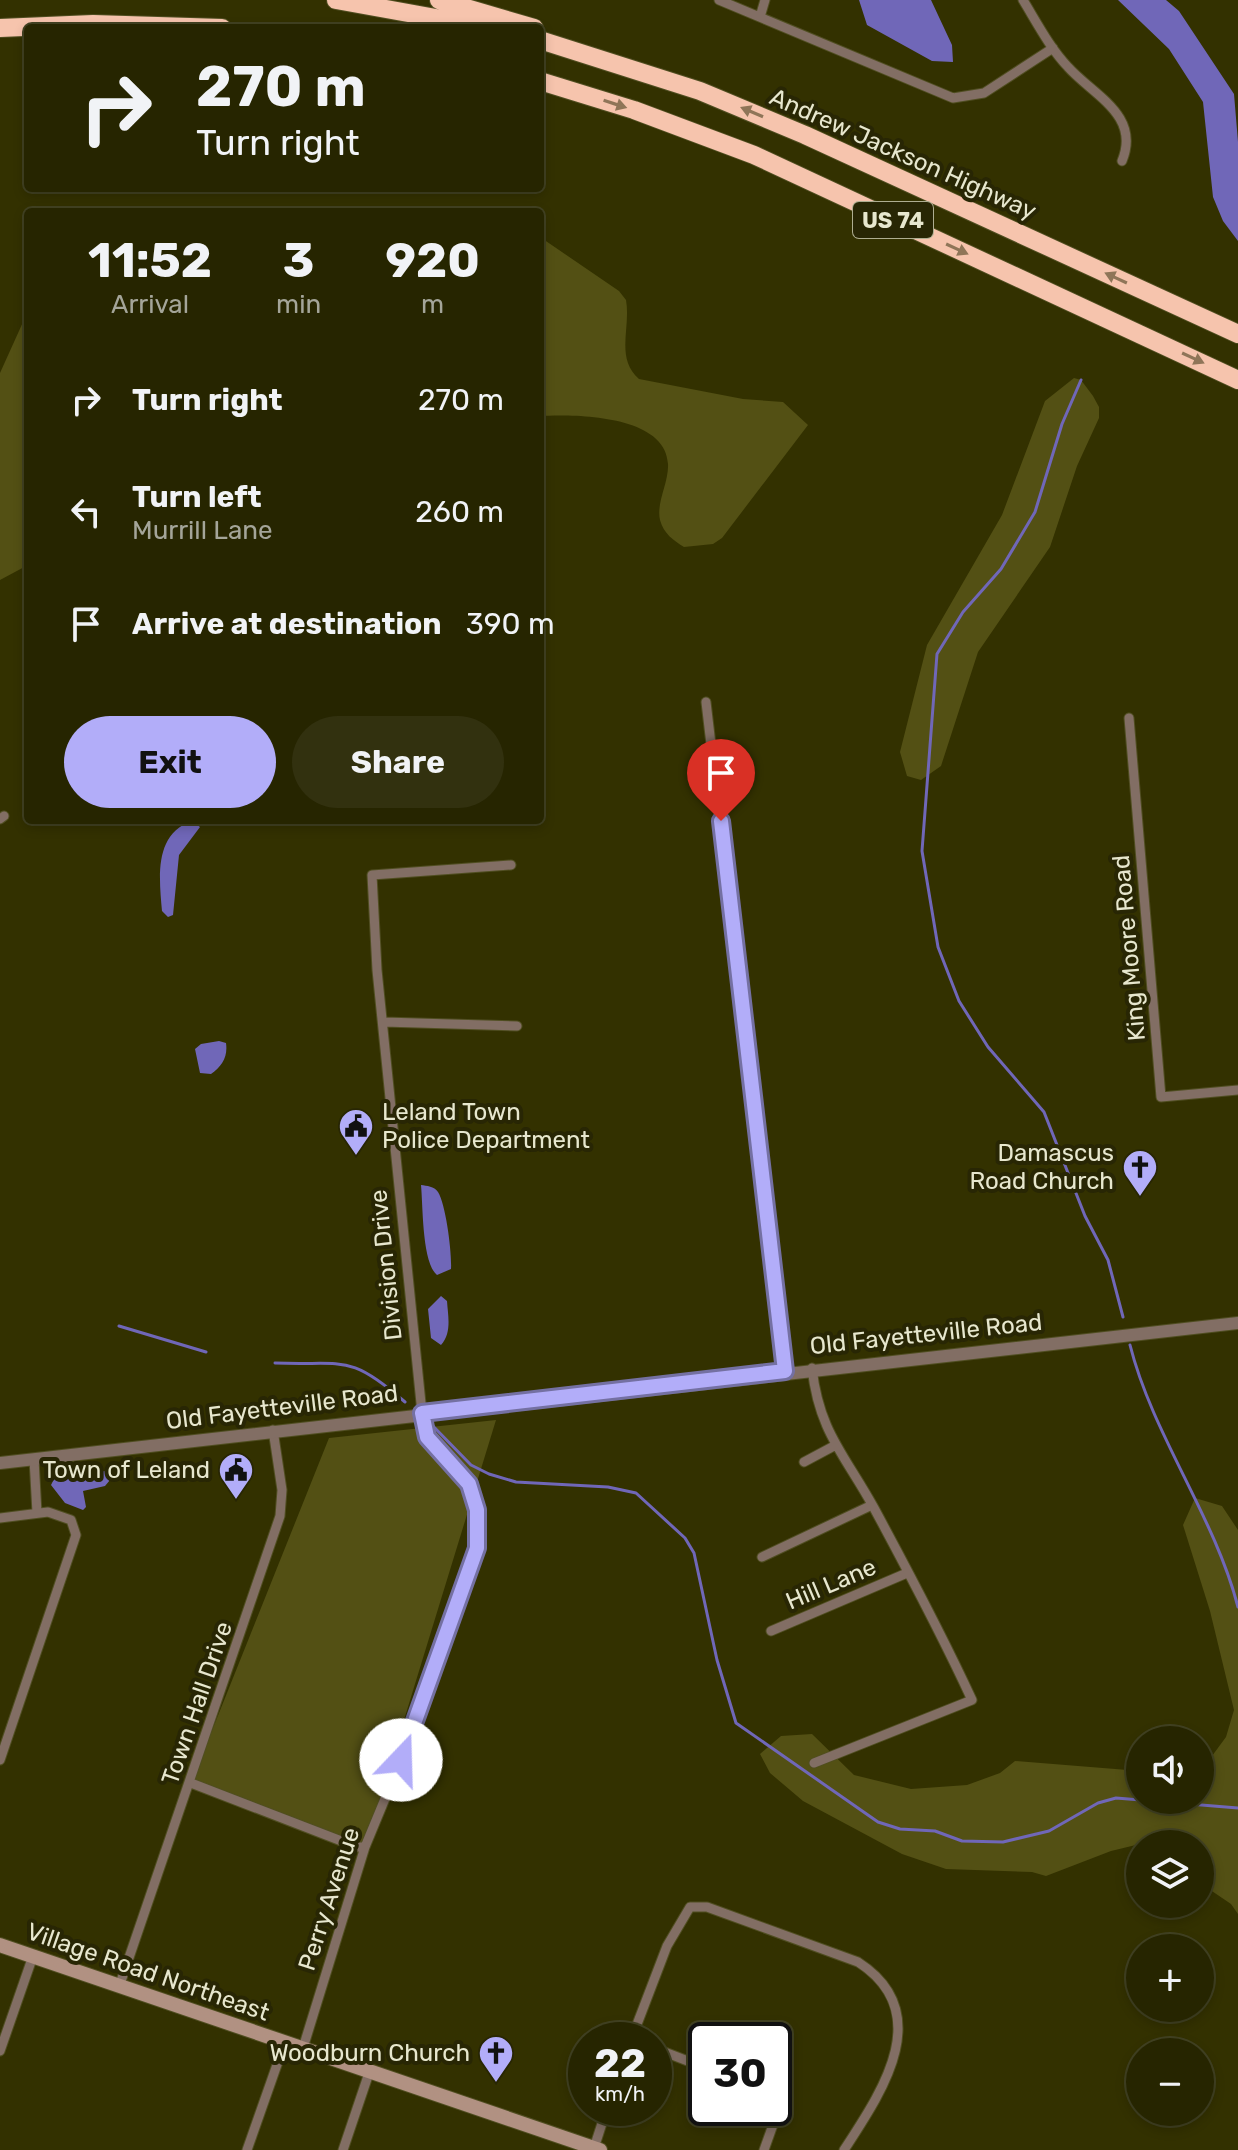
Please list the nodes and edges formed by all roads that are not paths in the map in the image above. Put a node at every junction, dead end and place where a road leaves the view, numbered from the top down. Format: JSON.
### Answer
{"nodes":[{"id":1,"x":336,"y":0,"type":"edge"},
{"id":2,"x":439,"y":0,"type":"edge"},
{"id":3,"x":719,"y":0,"type":"edge"},
{"id":4,"x":765,"y":0,"type":"edge"},
{"id":5,"x":1023,"y":0,"type":"edge"},
{"id":6,"x":760,"y":17,"type":"junction"},
{"id":7,"x":469,"y":24,"type":"edge"},
{"id":8,"x":520,"y":24,"type":"edge"},
{"id":9,"x":24,"y":27,"type":"edge"},
{"id":10,"x":0,"y":28,"type":"edge"},
{"id":11,"x":544,"y":33,"type":"edge"},
{"id":12,"x":544,"y":41,"type":"edge"},
{"id":13,"x":1053,"y":48,"type":"junction"},
{"id":14,"x":619,"y":63,"type":"junction"},
{"id":15,"x":544,"y":82,"type":"edge"},
{"id":16,"x":1122,"y":161,"type":"dead end"},
{"id":17,"x":1238,"y":334,"type":"edge"},
{"id":18,"x":1238,"y":380,"type":"edge"},
{"id":19,"x":706,"y":702,"type":"dead end"},
{"id":20,"x":1129,"y":718,"type":"dead end"},
{"id":21,"x":511,"y":865,"type":"dead end"},
{"id":22,"x":384,"y":1022,"type":"junction"},
{"id":23,"x":517,"y":1026,"type":"dead end"},
{"id":24,"x":1238,"y":1090,"type":"edge"},
{"id":25,"x":1238,"y":1323,"type":"edge"},
{"id":26,"x":812,"y":1368,"type":"junction"},
{"id":27,"x":785,"y":1371,"type":"junction"},
{"id":28,"x":422,"y":1413,"type":"junction"},
{"id":29,"x":273,"y":1430,"type":"junction"},
{"id":30,"x":834,"y":1446,"type":"junction"},
{"id":31,"x":34,"y":1459,"type":"junction"},
{"id":32,"x":804,"y":1462,"type":"dead end"},
{"id":33,"x":0,"y":1463,"type":"edge"},
{"id":34,"x":872,"y":1505,"type":"junction"},
{"id":35,"x":37,"y":1513,"type":"junction"},
{"id":36,"x":0,"y":1518,"type":"edge"},
{"id":37,"x":762,"y":1557,"type":"dead end"},
{"id":38,"x":907,"y":1573,"type":"junction"},
{"id":39,"x":771,"y":1631,"type":"dead end"},
{"id":40,"x":0,"y":1760,"type":"edge"},
{"id":41,"x":814,"y":1763,"type":"dead end"},
{"id":42,"x":191,"y":1783,"type":"junction"},
{"id":43,"x":365,"y":1847,"type":"junction"},
{"id":44,"x":0,"y":1945,"type":"edge"},
{"id":45,"x":33,"y":1956,"type":"junction"},
{"id":46,"x":120,"y":1984,"type":"junction"},
{"id":47,"x":639,"y":2022,"type":"edge"},
{"id":48,"x":285,"y":2042,"type":"junction"},
{"id":49,"x":303,"y":2048,"type":"junction"},
{"id":50,"x":0,"y":2051,"type":"edge"},
{"id":51,"x":369,"y":2073,"type":"junction"},
{"id":52,"x":603,"y":2126,"type":"edge"},
{"id":53,"x":773,"y":2126,"type":"edge"},
{"id":54,"x":597,"y":2149,"type":"edge"},
{"id":55,"x":247,"y":2150,"type":"edge"},
{"id":56,"x":343,"y":2150,"type":"edge"},
{"id":57,"x":764,"y":2150,"type":"edge"},
{"id":58,"x":844,"y":2150,"type":"edge"}],
"edges":[{"from":1,"to":7,"type":"highway"},
{"from":2,"to":8,"type":"highway"},
{"from":3,"to":6,"type":"street"},
{"from":4,"to":6,"type":"street"},
{"from":5,"to":13,"type":"street"},
{"from":6,"to":13,"type":"street"},
{"from":9,"to":10,"type":"highway"},
{"from":11,"to":14,"type":"highway"},
{"from":12,"to":14,"type":"highway","name":"Andrew Jackson Highway","number":"US 74"},
{"from":13,"to":16,"type":"street"},
{"from":17,"to":14,"type":"highway","name":"Andrew Jackson Highway","number":"US 74","one_way":true},
{"from":15,"to":18,"type":"highway","number":"US 74","one_way":true},
{"from":19,"to":27,"type":"street"},
{"from":20,"to":24,"type":"street","name":"King Moore Road"},
{"from":21,"to":22,"type":"street","name":"Division Drive"},
{"from":22,"to":23,"type":"street"},
{"from":22,"to":28,"type":"street","name":"Division Drive"},
{"from":25,"to":26,"type":"street","name":"Old Fayetteville Road"},
{"from":26,"to":27,"type":"street","name":"Old Fayetteville Road"},
{"from":26,"to":30,"type":"street"},
{"from":27,"to":28,"type":"street","name":"Old Fayetteville Road"},
{"from":28,"to":29,"type":"street","name":"Old Fayetteville Road"},
{"from":28,"to":43,"type":"street","name":"Perry Avenue"},
{"from":29,"to":31,"type":"street","name":"Old Fayetteville Road"},
{"from":29,"to":42,"type":"street","name":"Town Hall Drive"},
{"from":30,"to":32,"type":"street"},
{"from":30,"to":34,"type":"street"},
{"from":31,"to":33,"type":"street","name":"Old Fayetteville Road"},
{"from":31,"to":35,"type":"street"},
{"from":34,"to":37,"type":"street"},
{"from":34,"to":38,"type":"street"},
{"from":35,"to":36,"type":"street"},
{"from":35,"to":40,"type":"street"},
{"from":38,"to":39,"type":"street","name":"Hill Lane"},
{"from":38,"to":41,"type":"street"},
{"from":42,"to":43,"type":"street"},
{"from":42,"to":46,"type":"street","name":"Town Hall Drive"},
{"from":43,"to":49,"type":"street","name":"Perry Avenue"},
{"from":44,"to":45,"type":"main road","name":"Village Road Northeast"},
{"from":45,"to":46,"type":"main road","name":"Village Road Northeast"},
{"from":45,"to":50,"type":"street"},
{"from":46,"to":48,"type":"main road","name":"Village Road Northeast"},
{"from":47,"to":58,"type":"street"},
{"from":48,"to":49,"type":"main road","name":"Village Road Northeast"},
{"from":48,"to":55,"type":"street"},
{"from":49,"to":51,"type":"main road","name":"Village Road Northeast"},
{"from":51,"to":54,"type":"main road","name":"Village Road Northeast"},
{"from":51,"to":56,"type":"street"},
{"from":52,"to":54,"type":"street"},
{"from":53,"to":57,"type":"street"}]}
